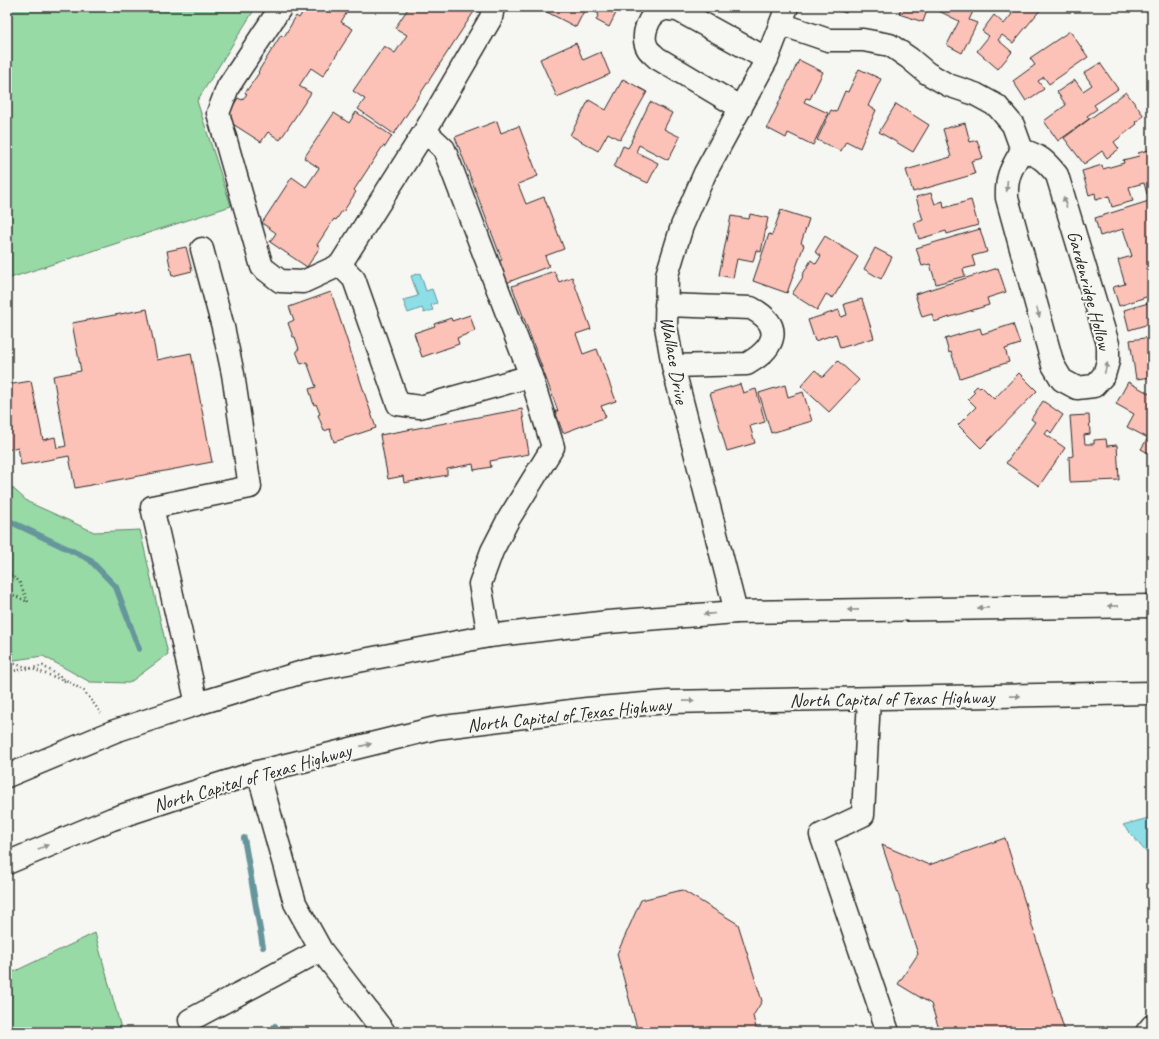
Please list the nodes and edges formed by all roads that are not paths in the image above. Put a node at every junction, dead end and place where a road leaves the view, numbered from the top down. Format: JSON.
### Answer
{"nodes":[{"id":1,"x":281,"y":7,"type":"edge"},
{"id":2,"x":493,"y":7,"type":"edge"},
{"id":3,"x":784,"y":16,"type":"edge"},
{"id":4,"x":766,"y":59,"type":"junction"},
{"id":5,"x":741,"y":108,"type":"junction"},
{"id":6,"x":425,"y":131,"type":"junction"},
{"id":7,"x":1022,"y":150,"type":"junction"},
{"id":8,"x":202,"y":249,"type":"dead end"},
{"id":9,"x":340,"y":265,"type":"junction"},
{"id":10,"x":666,"y":304,"type":"junction"},
{"id":11,"x":673,"y":366,"type":"junction"},
{"id":12,"x":531,"y":376,"type":"junction"},
{"id":13,"x":1152,"y":606,"type":"edge"},
{"id":14,"x":736,"y":612,"type":"junction"},
{"id":15,"x":489,"y":636,"type":"junction"},
{"id":16,"x":1152,"y":693,"type":"edge"},
{"id":17,"x":869,"y":699,"type":"junction"},
{"id":18,"x":197,"y":704,"type":"junction"},
{"id":19,"x":258,"y":772,"type":"junction"},
{"id":20,"x":7,"y":776,"type":"edge"},
{"id":21,"x":7,"y":863,"type":"edge"},
{"id":22,"x":321,"y":950,"type":"junction"},
{"id":23,"x":190,"y":1020,"type":"dead end"},
{"id":24,"x":1152,"y":1026,"type":"edge"},
{"id":25,"x":384,"y":1032,"type":"edge"},
{"id":26,"x":888,"y":1032,"type":"edge"},
{"id":27,"x":1147,"y":1032,"type":"edge"}],
"edges":[{"from":1,"to":9,"type":"main road"},
{"from":2,"to":6,"type":"main road"},
{"from":3,"to":4,"type":"main road","name":"Wallace Drive"},
{"from":3,"to":7,"type":"main road"},
{"from":4,"to":5,"type":"main road","name":"Wallace Drive"},
{"from":4,"to":5,"type":"main road"},
{"from":5,"to":10,"type":"main road","name":"Wallace Drive"},
{"from":6,"to":9,"type":"main road"},
{"from":6,"to":12,"type":"main road"},
{"from":7,"to":7,"type":"main road","name":"Gardenridge Hollow","one_way":true},
{"from":8,"to":18,"type":"main road"},
{"from":9,"to":12,"type":"main road"},
{"from":10,"to":11,"type":"main road","name":"Wallace Drive"},
{"from":10,"to":11,"type":"main road"},
{"from":11,"to":14,"type":"main road","name":"Wallace Drive"},
{"from":12,"to":15,"type":"main road"},
{"from":13,"to":14,"type":"main road","one_way":true},
{"from":14,"to":15,"type":"main road","one_way":true},
{"from":15,"to":18,"type":"main road"},
{"from":17,"to":16,"type":"main road","name":"North Capital of Texas Highway","one_way":true},
{"from":19,"to":17,"type":"main road","name":"North Capital of Texas Highway","one_way":true},
{"from":17,"to":26,"type":"main road"},
{"from":18,"to":20,"type":"main road"},
{"from":21,"to":19,"type":"main road","name":"North Capital of Texas Highway","one_way":true},
{"from":19,"to":22,"type":"main road"},
{"from":22,"to":23,"type":"main road"},
{"from":22,"to":25,"type":"main road"},
{"from":24,"to":27,"type":"main road"}]}
